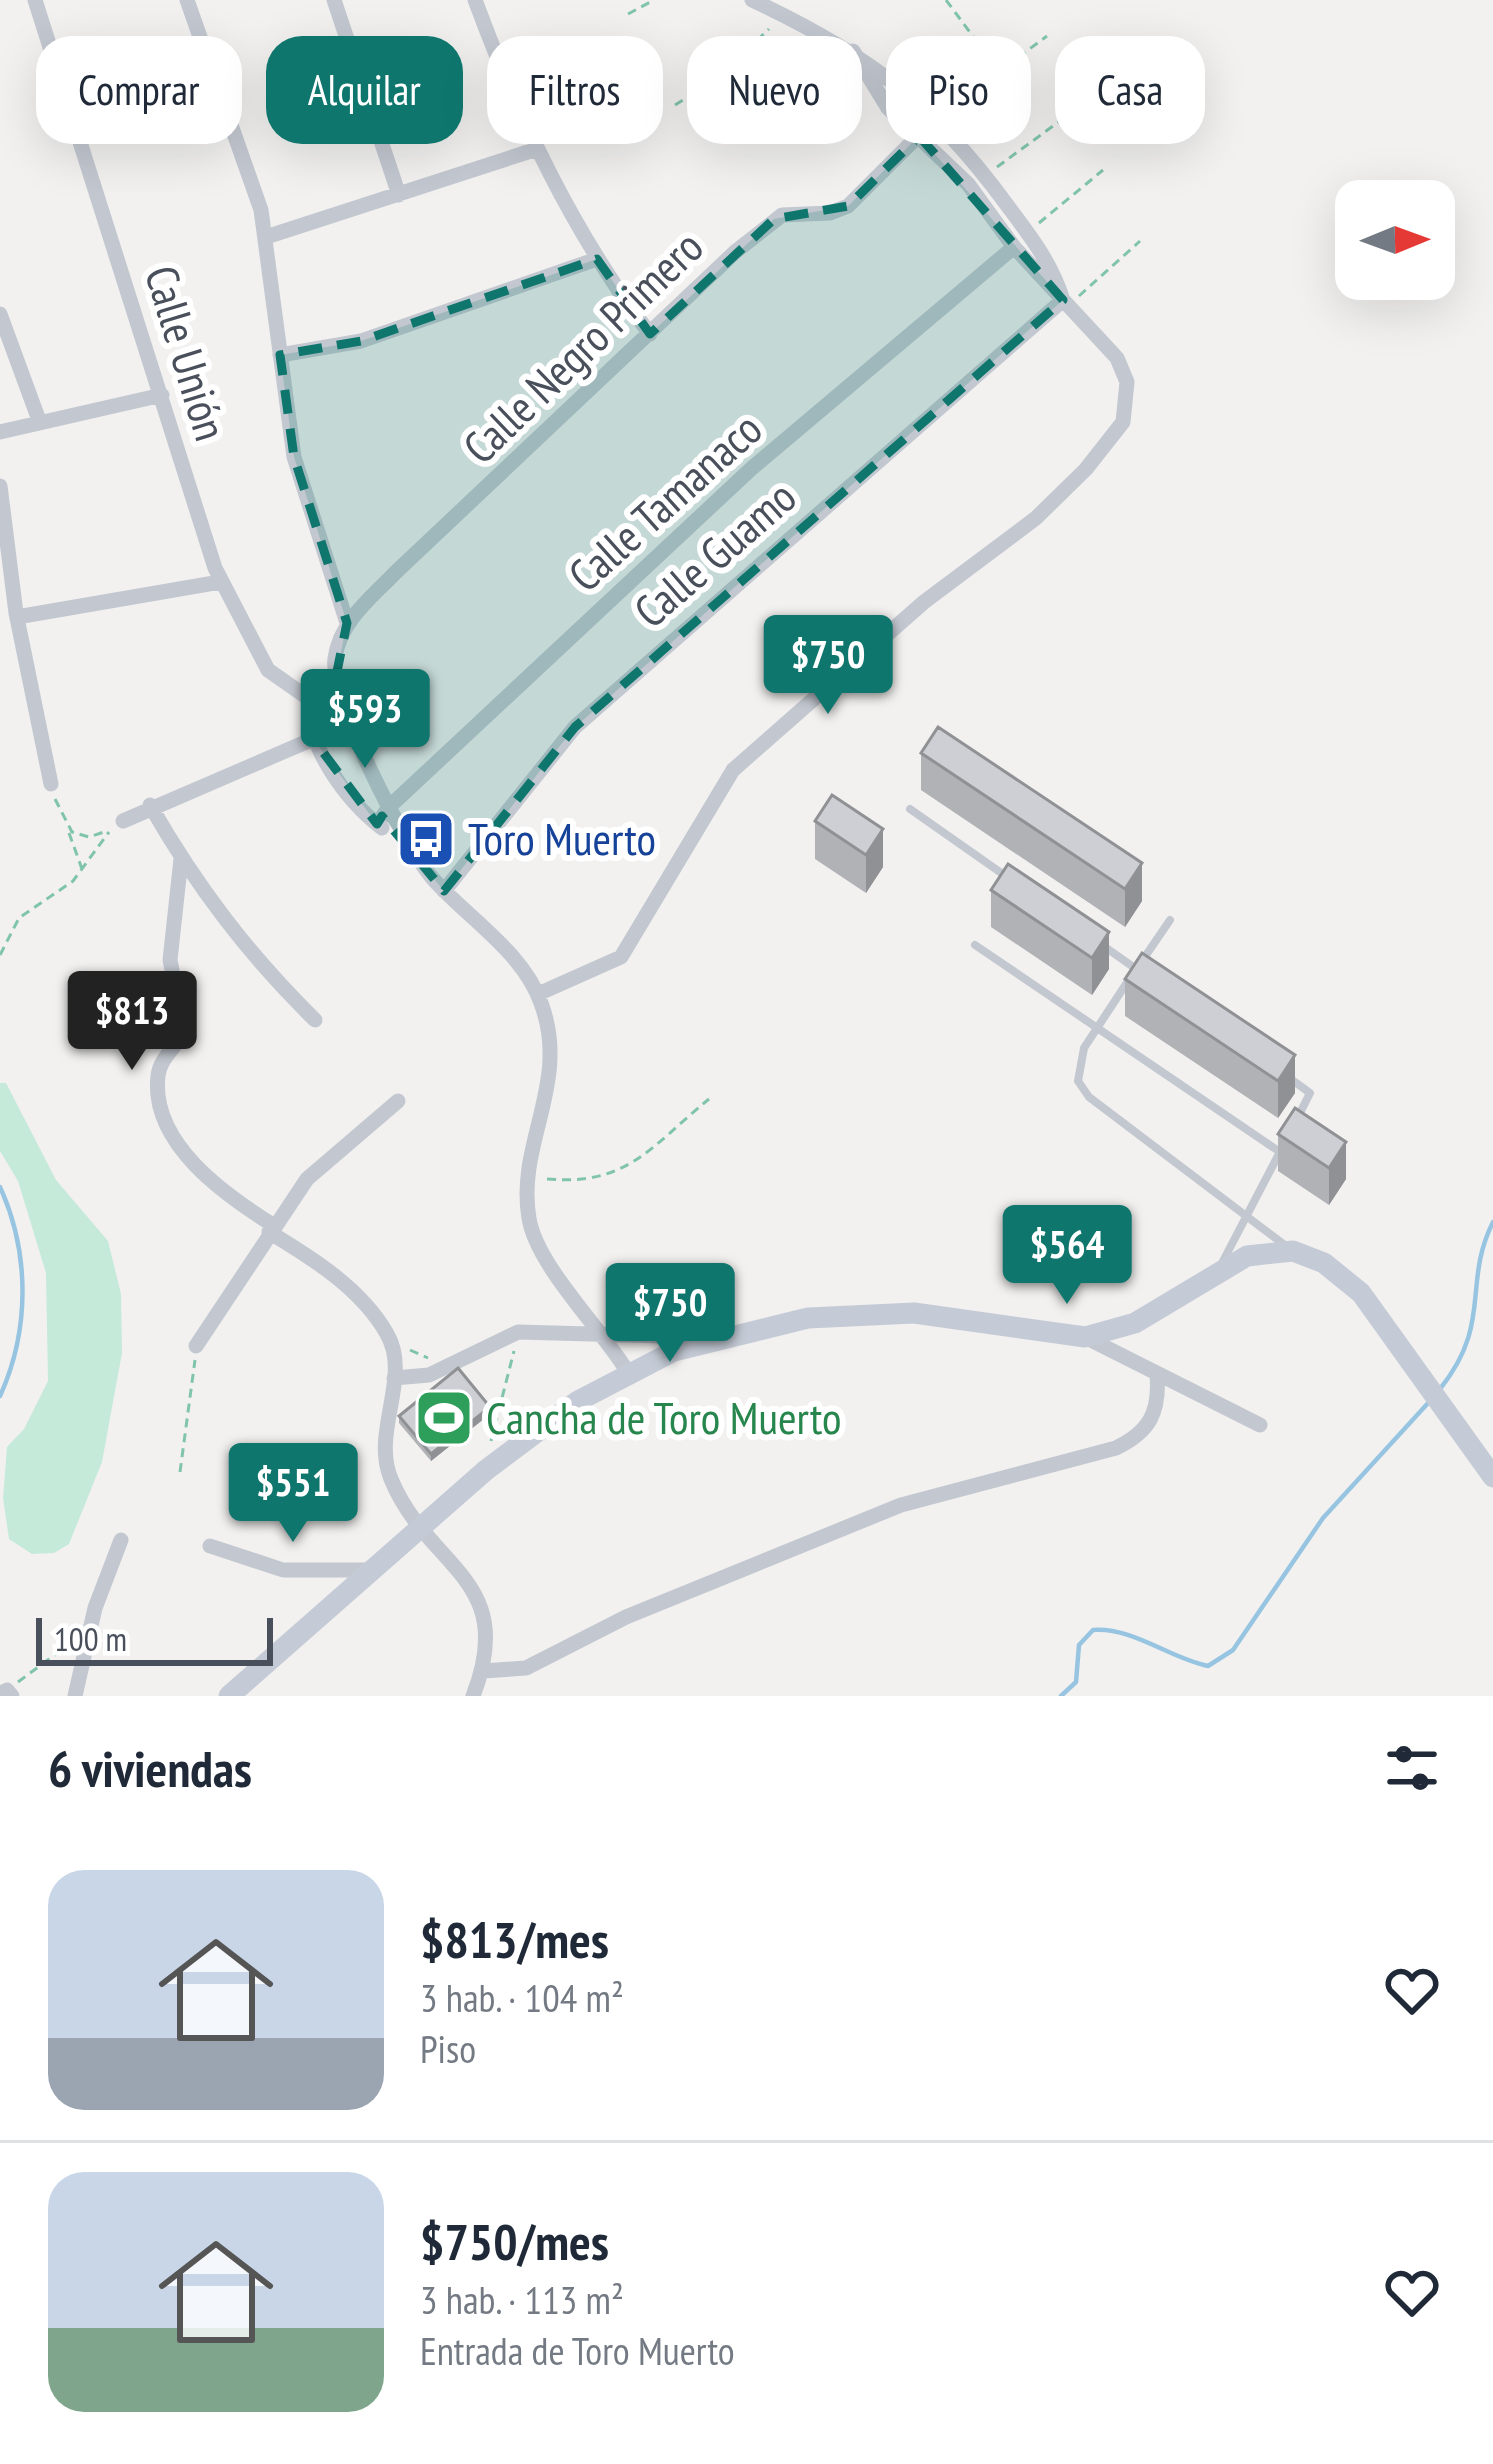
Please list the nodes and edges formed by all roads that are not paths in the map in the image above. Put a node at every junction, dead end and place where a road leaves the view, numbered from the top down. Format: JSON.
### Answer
{"nodes":[{"id":1,"x":35,"y":0,"type":"edge"},
{"id":2,"x":187,"y":0,"type":"edge"},
{"id":3,"x":334,"y":0,"type":"edge"},
{"id":4,"x":475,"y":0,"type":"edge"},
{"id":5,"x":752,"y":0,"type":"edge"},
{"id":6,"x":788,"y":7,"type":"edge"},
{"id":7,"x":831,"y":36,"type":"edge"},
{"id":8,"x":862,"y":66,"type":"edge"},
{"id":9,"x":886,"y":105,"type":"edge"},
{"id":10,"x":912,"y":144,"type":"edge"},
{"id":11,"x":928,"y":144,"type":"edge"},
{"id":12,"x":957,"y":144,"type":"edge"},
{"id":13,"x":537,"y":149,"type":"junction"},
{"id":14,"x":399,"y":195,"type":"junction"},
{"id":15,"x":1010,"y":209,"type":"junction"},
{"id":16,"x":996,"y":222,"type":"junction"},
{"id":17,"x":266,"y":237,"type":"junction"},
{"id":18,"x":1014,"y":247,"type":"junction"},
{"id":19,"x":597,"y":260,"type":"junction"},
{"id":20,"x":1066,"y":303,"type":"junction"},
{"id":21,"x":0,"y":314,"type":"edge"},
{"id":22,"x":650,"y":334,"type":"junction"},
{"id":23,"x":280,"y":355,"type":"junction"},
{"id":24,"x":162,"y":395,"type":"junction"},
{"id":25,"x":40,"y":423,"type":"junction"},
{"id":26,"x":0,"y":432,"type":"edge"},
{"id":27,"x":0,"y":486,"type":"edge"},
{"id":28,"x":220,"y":582,"type":"junction"},
{"id":29,"x":16,"y":617,"type":"junction"},
{"id":30,"x":347,"y":623,"type":"junction"},
{"id":31,"x":334,"y":686,"type":"junction"},
{"id":32,"x":311,"y":700,"type":"junction"},
{"id":33,"x":313,"y":739,"type":"junction"},
{"id":34,"x":51,"y":784,"type":"road end"},
{"id":35,"x":150,"y":805,"type":"junction"},
{"id":36,"x":389,"y":807,"type":"junction"},
{"id":37,"x":910,"y":809,"type":"dead end"},
{"id":38,"x":123,"y":821,"type":"dead end"},
{"id":39,"x":377,"y":824,"type":"junction"},
{"id":40,"x":404,"y":844,"type":"junction"},
{"id":41,"x":181,"y":859,"type":"junction"},
{"id":42,"x":1023,"y":889,"type":"edge"},
{"id":43,"x":444,"y":891,"type":"junction"},
{"id":44,"x":1170,"y":920,"type":"dead end"},
{"id":45,"x":1098,"y":943,"type":"edge"},
{"id":46,"x":975,"y":945,"type":"dead end"},
{"id":47,"x":1136,"y":969,"type":"junction"},
{"id":48,"x":1155,"y":983,"type":"edge"},
{"id":49,"x":538,"y":994,"type":"junction"},
{"id":50,"x":315,"y":1020,"type":"dead end"},
{"id":51,"x":1098,"y":1027,"type":"junction"},
{"id":52,"x":1272,"y":1065,"type":"edge"},
{"id":53,"x":398,"y":1102,"type":"dead end"},
{"id":54,"x":1280,"y":1152,"type":"junction"},
{"id":55,"x":1247,"y":1214,"type":"junction"},
{"id":56,"x":271,"y":1229,"type":"junction"},
{"id":57,"x":1292,"y":1251,"type":"junction"},
{"id":58,"x":1215,"y":1275,"type":"junction"},
{"id":59,"x":743,"y":1331,"type":"junction"},
{"id":60,"x":603,"y":1333,"type":"junction"},
{"id":61,"x":1085,"y":1337,"type":"junction"},
{"id":62,"x":196,"y":1346,"type":"road end"},
{"id":63,"x":627,"y":1371,"type":"junction"},
{"id":64,"x":1157,"y":1376,"type":"junction"},
{"id":65,"x":394,"y":1378,"type":"junction"},
{"id":66,"x":1260,"y":1425,"type":"dead end"},
{"id":67,"x":1493,"y":1477,"type":"edge"},
{"id":68,"x":422,"y":1526,"type":"junction"},
{"id":69,"x":121,"y":1540,"type":"dead end"},
{"id":70,"x":210,"y":1546,"type":"dead end"},
{"id":71,"x":371,"y":1570,"type":"junction"},
{"id":72,"x":483,"y":1671,"type":"junction"},
{"id":73,"x":75,"y":1696,"type":"edge"},
{"id":74,"x":230,"y":1696,"type":"edge"},
{"id":75,"x":473,"y":1696,"type":"edge"}],
"edges":[{"from":1,"to":24,"type":"street","name":"Calle Unión"},
{"from":2,"to":17,"type":"street"},
{"from":3,"to":14,"type":"street"},
{"from":4,"to":13,"type":"street"},
{"from":5,"to":6,"type":"street"},
{"from":6,"to":7,"type":"street"},
{"from":8,"to":9,"type":"street"},
{"from":10,"to":22,"type":"street","name":"Calle Negro Primero"},
{"from":11,"to":16,"type":"street"},
{"from":12,"to":15,"type":"street"},
{"from":13,"to":14,"type":"street"},
{"from":13,"to":19,"type":"street"},
{"from":14,"to":17,"type":"street"},
{"from":15,"to":16,"type":"street"},
{"from":15,"to":20,"type":"street"},
{"from":16,"to":18,"type":"street"},
{"from":17,"to":23,"type":"street"},
{"from":18,"to":20,"type":"street"},
{"from":18,"to":36,"type":"street","name":"Calle Tamanaco"},
{"from":19,"to":22,"type":"street"},
{"from":19,"to":23,"type":"street"},
{"from":20,"to":43,"type":"street","name":"Calle Guamo"},
{"from":20,"to":49,"type":"street"},
{"from":21,"to":25,"type":"street"},
{"from":22,"to":30,"type":"street","name":"Calle Negro Primero"},
{"from":23,"to":30,"type":"street"},
{"from":24,"to":25,"type":"street"},
{"from":24,"to":28,"type":"street","name":"Calle Unión"},
{"from":25,"to":26,"type":"street"},
{"from":27,"to":29,"type":"street"},
{"from":28,"to":29,"type":"street"},
{"from":28,"to":32,"type":"street","name":"Calle Unión"},
{"from":29,"to":34,"type":"street"},
{"from":30,"to":31,"type":"street"},
{"from":31,"to":32,"type":"street"},
{"from":31,"to":36,"type":"street"},
{"from":32,"to":33,"type":"street"},
{"from":33,"to":35,"type":"street"},
{"from":33,"to":39,"type":"street"},
{"from":35,"to":38,"type":"street"},
{"from":35,"to":41,"type":"street"},
{"from":36,"to":39,"type":"street","name":"Calle Tamanaco"},
{"from":36,"to":40,"type":"street"},
{"from":37,"to":42,"type":"lane"},
{"from":39,"to":40,"type":"street"},
{"from":40,"to":43,"type":"street"},
{"from":41,"to":50,"type":"street"},
{"from":41,"to":56,"type":"street"},
{"from":43,"to":49,"type":"street"},
{"from":44,"to":47,"type":"lane"},
{"from":45,"to":47,"type":"lane"},
{"from":46,"to":51,"type":"lane"},
{"from":47,"to":48,"type":"lane"},
{"from":47,"to":51,"type":"lane"},
{"from":49,"to":60,"type":"street"},
{"from":51,"to":54,"type":"lane"},
{"from":51,"to":55,"type":"lane"},
{"from":52,"to":54,"type":"lane"},
{"from":53,"to":56,"type":"street"},
{"from":54,"to":55,"type":"lane"},
{"from":55,"to":57,"type":"lane"},
{"from":55,"to":58,"type":"lane"},
{"from":56,"to":62,"type":"street"},
{"from":56,"to":65,"type":"street"},
{"from":57,"to":58,"type":"street"},
{"from":57,"to":67,"type":"street"},
{"from":58,"to":61,"type":"street"},
{"from":59,"to":60,"type":"street"},
{"from":59,"to":61,"type":"street"},
{"from":59,"to":63,"type":"street"},
{"from":60,"to":63,"type":"street"},
{"from":60,"to":65,"type":"street"},
{"from":61,"to":64,"type":"street"},
{"from":63,"to":68,"type":"street"},
{"from":64,"to":66,"type":"street"},
{"from":64,"to":72,"type":"street"},
{"from":65,"to":68,"type":"street"},
{"from":68,"to":71,"type":"street"},
{"from":68,"to":72,"type":"street"},
{"from":69,"to":73,"type":"street"},
{"from":70,"to":71,"type":"street"},
{"from":71,"to":74,"type":"street"},
{"from":72,"to":75,"type":"street"}]}
